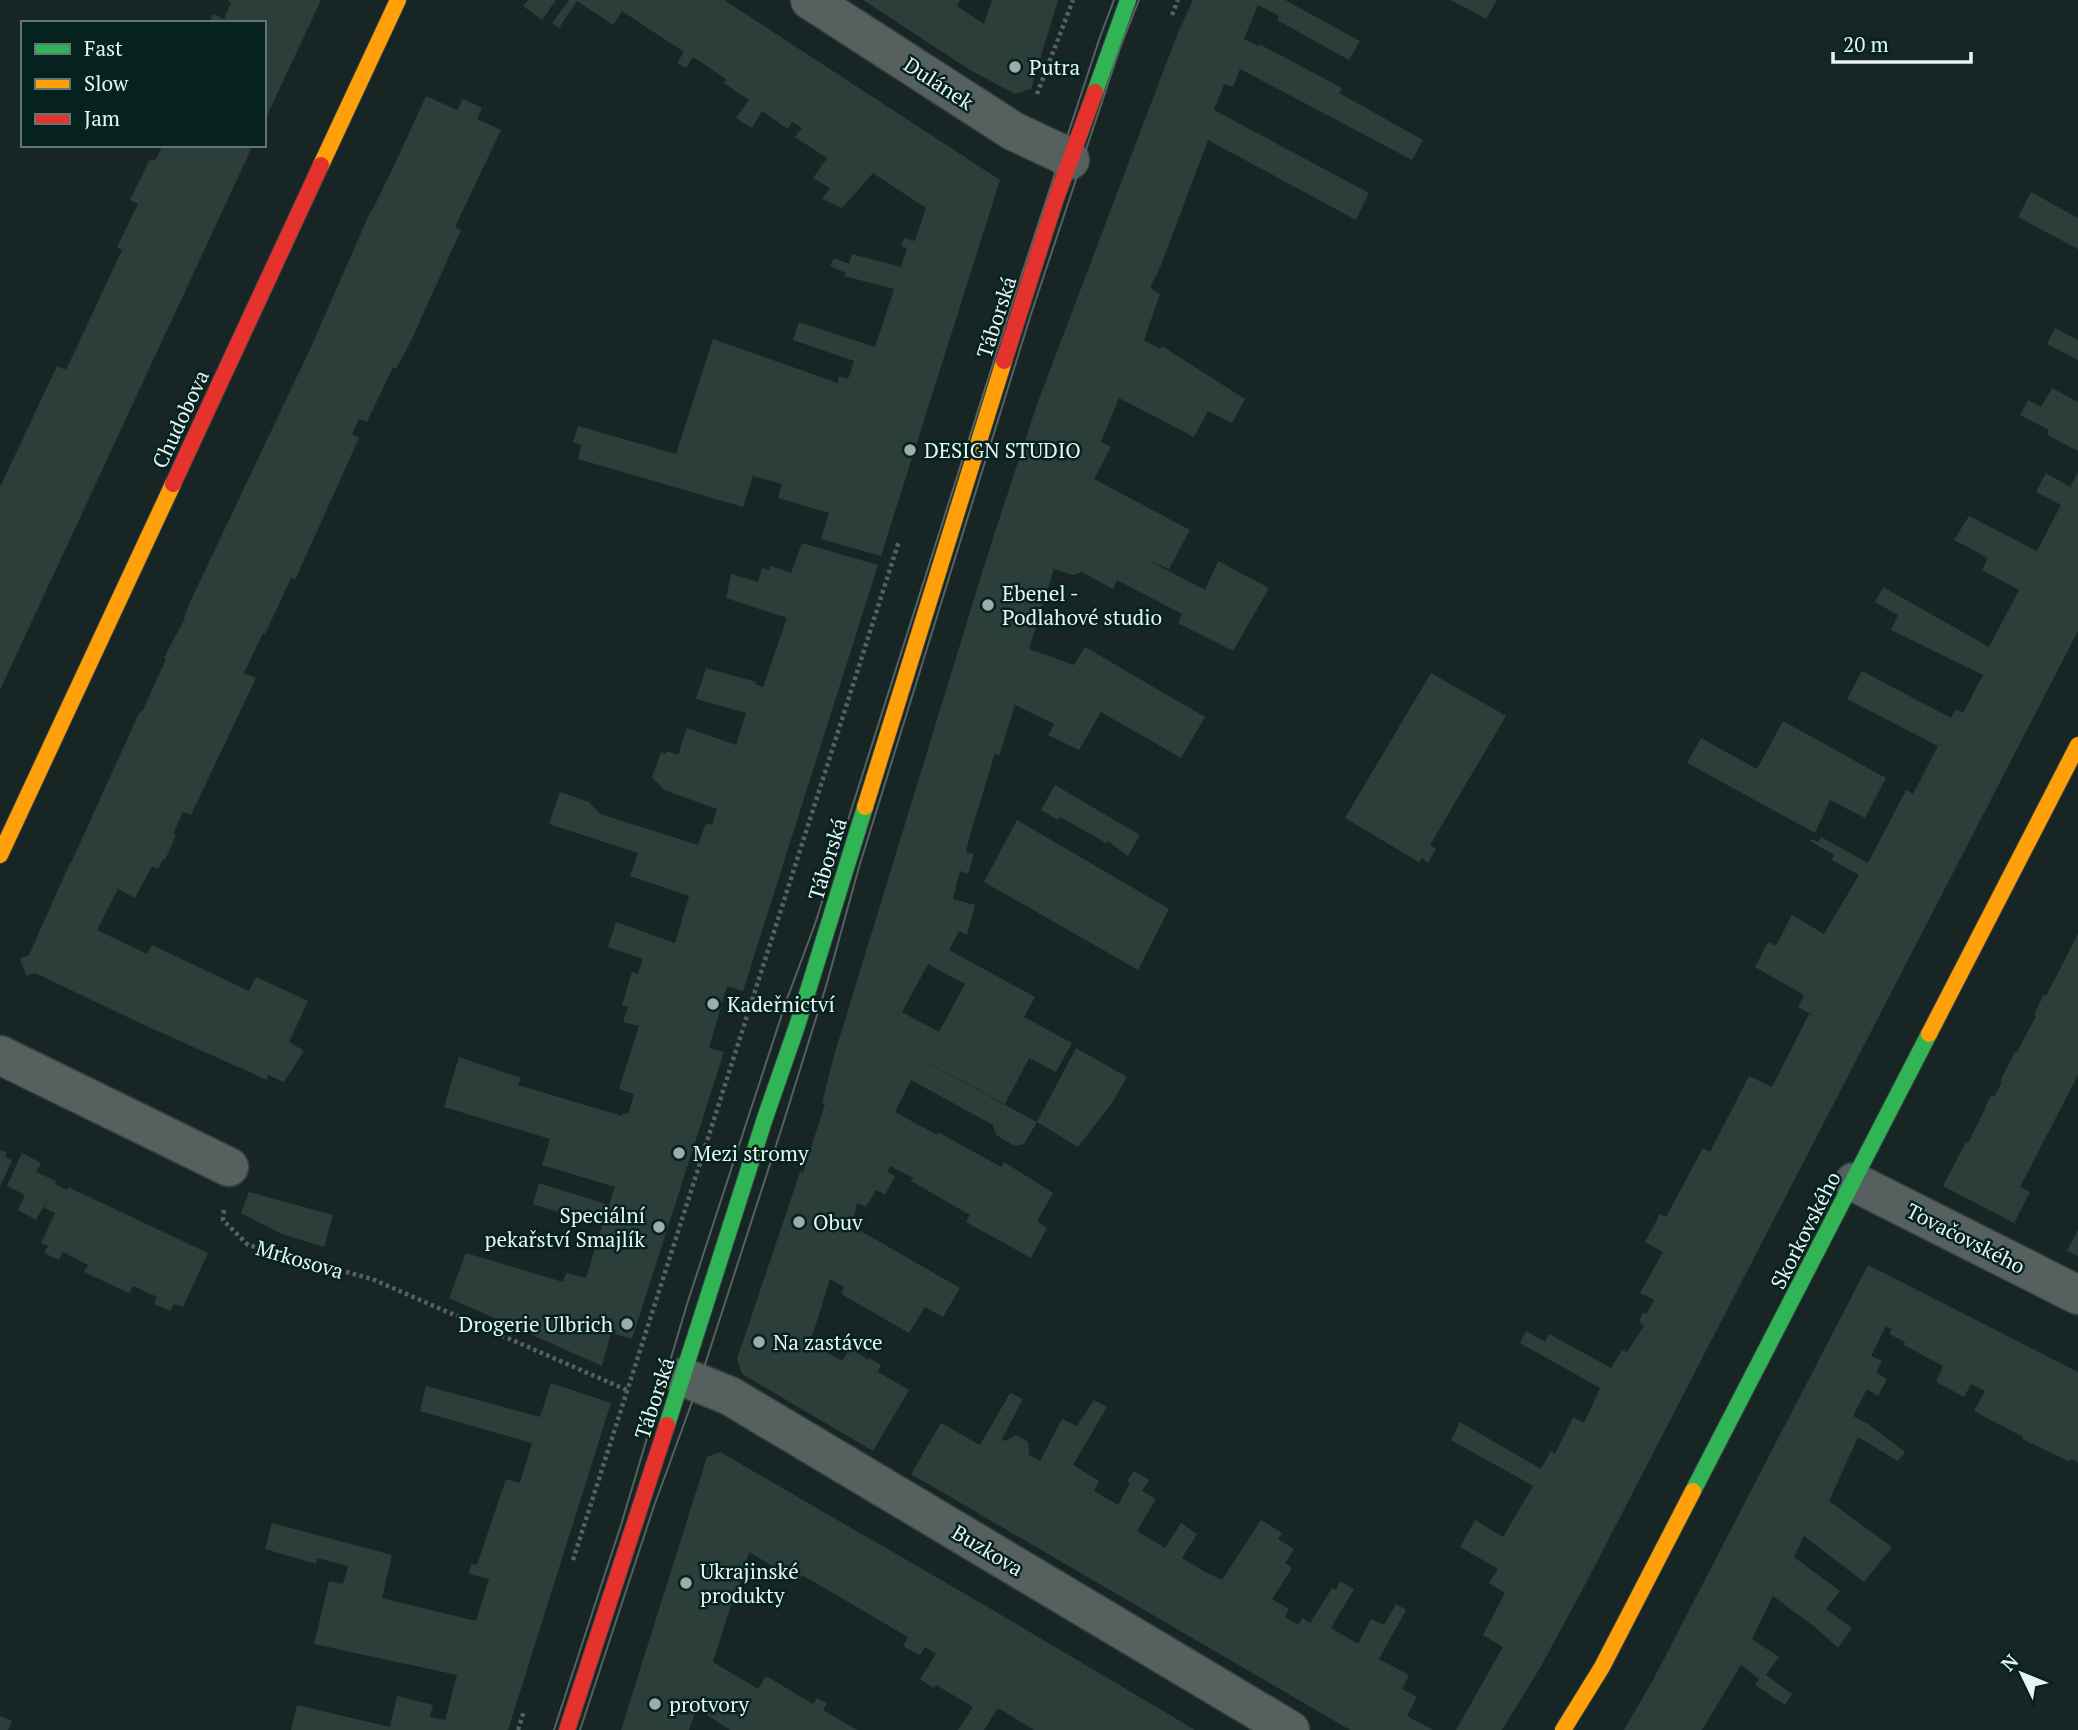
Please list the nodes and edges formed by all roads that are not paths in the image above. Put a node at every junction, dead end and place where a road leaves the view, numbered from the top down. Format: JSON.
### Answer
{"nodes":[{"id":1,"x":398,"y":0,"type":"edge"},
{"id":2,"x":810,"y":0,"type":"edge"},
{"id":3,"x":1128,"y":0,"type":"edge"},
{"id":4,"x":1070,"y":160,"type":"junction"},
{"id":5,"x":2078,"y":746,"type":"edge"},
{"id":6,"x":0,"y":855,"type":"edge"},
{"id":7,"x":0,"y":1055,"type":"edge"},
{"id":8,"x":229,"y":1167,"type":"road end"},
{"id":9,"x":1854,"y":1182,"type":"junction"},
{"id":10,"x":2078,"y":1295,"type":"edge"},
{"id":11,"x":683,"y":1377,"type":"junction"},
{"id":12,"x":567,"y":1730,"type":"edge"},
{"id":13,"x":1290,"y":1730,"type":"edge"},
{"id":14,"x":1563,"y":1730,"type":"edge"}],
"edges":[{"from":1,"to":6,"type":"street","name":"Chudobova"},
{"from":2,"to":4,"type":"street","name":"Dulánek"},
{"from":3,"to":4,"type":"street","name":"Táborská"},
{"from":4,"to":11,"type":"street","name":"Táborská"},
{"from":5,"to":9,"type":"street","name":"Skorkovského"},
{"from":7,"to":8,"type":"street"},
{"from":9,"to":10,"type":"street","name":"Tovačovského"},
{"from":9,"to":14,"type":"street","name":"Skorkovského"},
{"from":11,"to":12,"type":"street","name":"Táborská"},
{"from":11,"to":13,"type":"street","name":"Buzkova"}]}
